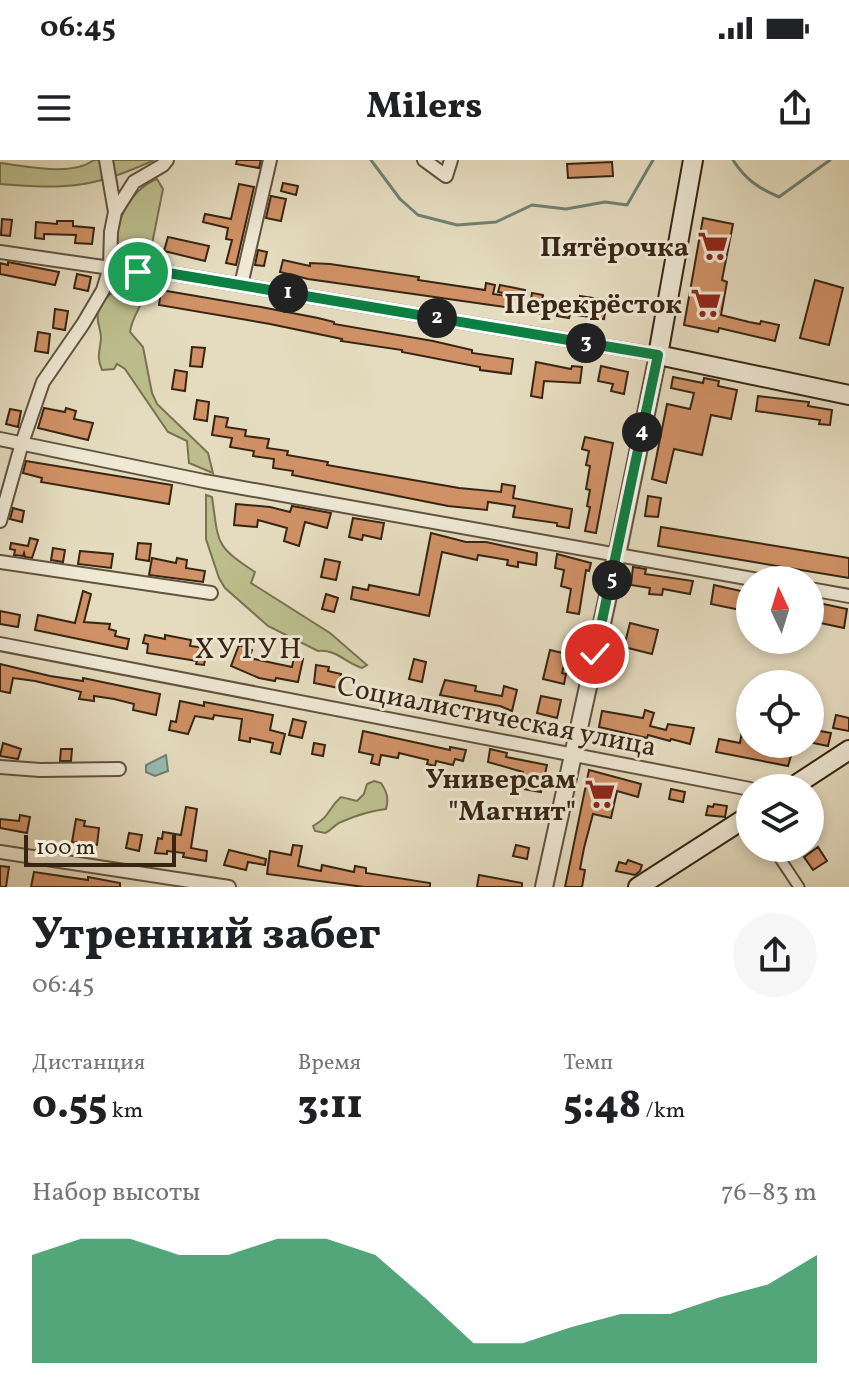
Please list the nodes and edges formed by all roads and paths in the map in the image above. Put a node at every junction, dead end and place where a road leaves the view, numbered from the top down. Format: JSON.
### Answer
{"nodes":[{"id":1,"x":106,"y":160,"type":"edge"},
{"id":2,"x":167,"y":160,"type":"edge"},
{"id":3,"x":270,"y":160,"type":"edge"},
{"id":4,"x":424,"y":160,"type":"edge"},
{"id":5,"x":451,"y":160,"type":"edge"},
{"id":6,"x":693,"y":160,"type":"edge"},
{"id":7,"x":115,"y":212,"type":"junction"},
{"id":8,"x":0,"y":252,"type":"edge"},
{"id":9,"x":110,"y":267,"type":"junction"},
{"id":10,"x":241,"y":285,"type":"junction"},
{"id":11,"x":658,"y":355,"type":"junction"},
{"id":12,"x":849,"y":395,"type":"edge"},
{"id":13,"x":0,"y":439,"type":"edge"},
{"id":14,"x":22,"y":443,"type":"junction"},
{"id":15,"x":0,"y":521,"type":"edge"},
{"id":16,"x":617,"y":555,"type":"junction"},
{"id":17,"x":0,"y":562,"type":"edge"},
{"id":18,"x":736,"y":576,"type":"edge"},
{"id":19,"x":824,"y":592,"type":"edge"},
{"id":20,"x":211,"y":593,"type":"dead end"},
{"id":21,"x":849,"y":596,"type":"edge"},
{"id":22,"x":0,"y":644,"type":"edge"},
{"id":23,"x":849,"y":750,"type":"edge"},
{"id":24,"x":573,"y":753,"type":"junction"},
{"id":25,"x":849,"y":756,"type":"edge"},
{"id":26,"x":0,"y":767,"type":"edge"},
{"id":27,"x":119,"y":769,"type":"dead end"},
{"id":28,"x":812,"y":774,"type":"edge"},
{"id":29,"x":821,"y":774,"type":"edge"},
{"id":30,"x":736,"y":786,"type":"edge"},
{"id":31,"x":736,"y":826,"type":"edge"},
{"id":32,"x":736,"y":827,"type":"edge"},
{"id":33,"x":0,"y":852,"type":"edge"},
{"id":34,"x":782,"y":862,"type":"edge"},
{"id":35,"x":229,"y":887,"type":"edge"},
{"id":36,"x":544,"y":887,"type":"edge"},
{"id":37,"x":638,"y":887,"type":"edge"},
{"id":38,"x":647,"y":887,"type":"edge"},
{"id":39,"x":799,"y":887,"type":"edge"}],
"edges":[{"from":1,"to":7,"type":"street"},
{"from":2,"to":7,"type":"street"},
{"from":3,"to":10,"type":"street"},
{"from":4,"to":5,"type":"street"},
{"from":6,"to":11,"type":"main road"},
{"from":7,"to":9,"type":"street"},
{"from":8,"to":9,"type":"street"},
{"from":9,"to":10,"type":"street"},
{"from":9,"to":14,"type":"street"},
{"from":10,"to":11,"type":"street"},
{"from":11,"to":12,"type":"main road"},
{"from":11,"to":16,"type":"street"},
{"from":13,"to":14,"type":"street"},
{"from":14,"to":15,"type":"street"},
{"from":14,"to":16,"type":"street"},
{"from":16,"to":18,"type":"street"},
{"from":16,"to":24,"type":"street"},
{"from":17,"to":20,"type":"street"},
{"from":19,"to":21,"type":"street"},
{"from":22,"to":24,"type":"street","name":"Социалистическая улица"},
{"from":23,"to":28,"type":"main road"},
{"from":24,"to":30,"type":"street","name":"Социалистическая улица"},
{"from":24,"to":36,"type":"street"},
{"from":25,"to":29,"type":"main road"},
{"from":26,"to":27,"type":"street"},
{"from":31,"to":37,"type":"main road"},
{"from":32,"to":38,"type":"main road"},
{"from":33,"to":35,"type":"street"},
{"from":34,"to":39,"type":"street"}]}
